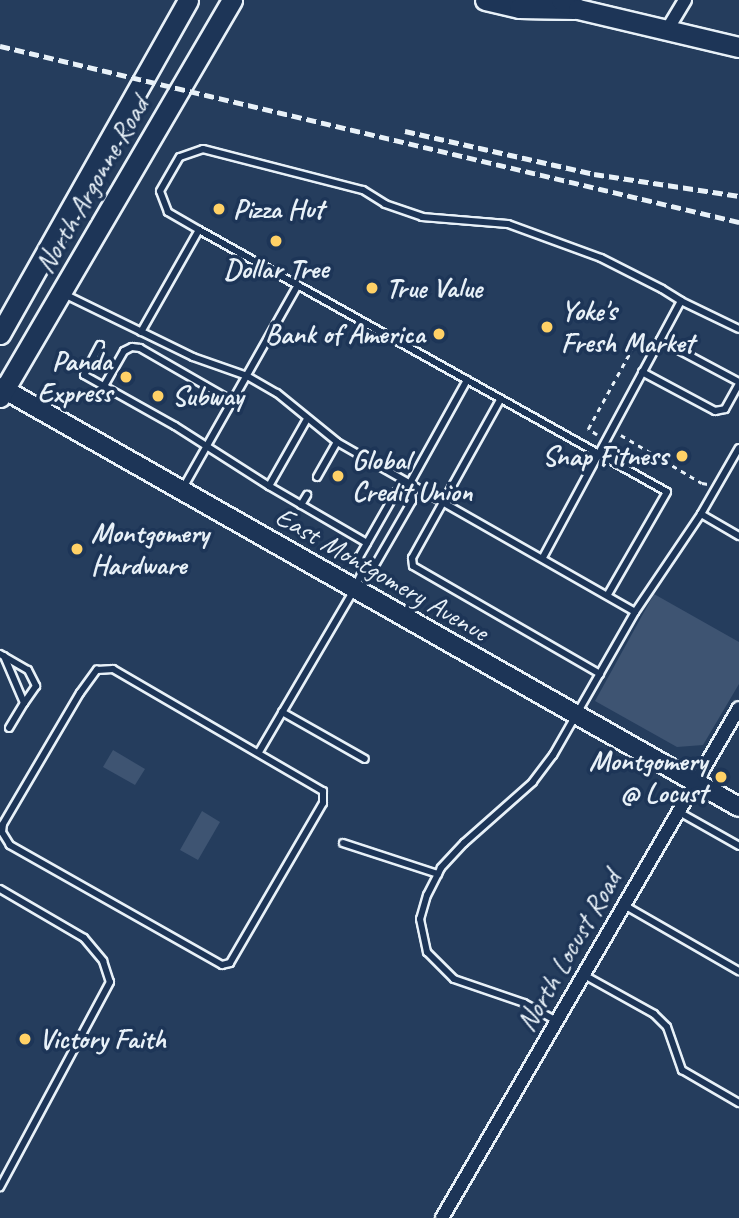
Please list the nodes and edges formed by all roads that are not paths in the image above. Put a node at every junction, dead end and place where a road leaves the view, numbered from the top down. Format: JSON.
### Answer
{"nodes":[{"id":1,"x":232,"y":0,"type":"edge"},
{"id":2,"x":485,"y":0,"type":"edge"},
{"id":3,"x":685,"y":0,"type":"edge"},
{"id":4,"x":187,"y":1,"type":"edge"},
{"id":5,"x":570,"y":4,"type":"edge"},
{"id":6,"x":667,"y":30,"type":"junction"},
{"id":7,"x":739,"y":47,"type":"edge"},
{"id":8,"x":199,"y":230,"type":"junction"},
{"id":9,"x":298,"y":285,"type":"junction"},
{"id":10,"x":62,"y":293,"type":"junction"},
{"id":11,"x":681,"y":301,"type":"junction"},
{"id":12,"x":739,"y":329,"type":"edge"},
{"id":13,"x":141,"y":332,"type":"junction"},
{"id":14,"x":0,"y":334,"type":"edge"},
{"id":15,"x":660,"y":340,"type":"junction"},
{"id":16,"x":100,"y":345,"type":"dead end"},
{"id":17,"x":642,"y":372,"type":"junction"},
{"id":18,"x":247,"y":376,"type":"junction"},
{"id":19,"x":467,"y":380,"type":"junction"},
{"id":20,"x":739,"y":383,"type":"edge"},
{"id":21,"x":104,"y":386,"type":"junction"},
{"id":22,"x":2,"y":391,"type":"edge"},
{"id":23,"x":500,"y":400,"type":"junction"},
{"id":24,"x":232,"y":401,"type":"junction"},
{"id":25,"x":307,"y":419,"type":"junction"},
{"id":26,"x":337,"y":442,"type":"junction"},
{"id":27,"x":206,"y":445,"type":"junction"},
{"id":28,"x":739,"y":448,"type":"edge"},
{"id":29,"x":596,"y":455,"type":"junction"},
{"id":30,"x":317,"y":477,"type":"dead end"},
{"id":31,"x":410,"y":483,"type":"junction"},
{"id":32,"x":269,"y":486,"type":"junction"},
{"id":33,"x":181,"y":490,"type":"junction"},
{"id":34,"x":307,"y":495,"type":"dead end"},
{"id":35,"x":443,"y":502,"type":"junction"},
{"id":36,"x":301,"y":505,"type":"junction"},
{"id":37,"x":701,"y":514,"type":"junction"},
{"id":38,"x":739,"y":536,"type":"edge"},
{"id":39,"x":367,"y":543,"type":"junction"},
{"id":40,"x":543,"y":557,"type":"junction"},
{"id":41,"x":363,"y":570,"type":"junction"},
{"id":42,"x":354,"y":590,"type":"junction"},
{"id":43,"x":608,"y":594,"type":"junction"},
{"id":44,"x":635,"y":611,"type":"junction"},
{"id":45,"x":2,"y":655,"type":"edge"},
{"id":46,"x":600,"y":674,"type":"junction"},
{"id":47,"x":24,"y":703,"type":"junction"},
{"id":48,"x":739,"y":708,"type":"edge"},
{"id":49,"x":282,"y":712,"type":"junction"},
{"id":50,"x":577,"y":714,"type":"junction"},
{"id":51,"x":9,"y":728,"type":"dead end"},
{"id":52,"x":259,"y":752,"type":"junction"},
{"id":53,"x":365,"y":759,"type":"dead end"},
{"id":54,"x":696,"y":782,"type":"junction"},
{"id":55,"x":739,"y":807,"type":"edge"},
{"id":56,"x":679,"y":812,"type":"junction"},
{"id":57,"x":343,"y":843,"type":"dead end"},
{"id":58,"x":739,"y":846,"type":"edge"},
{"id":59,"x":438,"y":874,"type":"junction"},
{"id":60,"x":0,"y":889,"type":"edge"},
{"id":61,"x":624,"y":905,"type":"junction"},
{"id":62,"x":739,"y":971,"type":"edge"},
{"id":63,"x":584,"y":975,"type":"junction"},
{"id":64,"x":556,"y":1021,"type":"junction"},
{"id":65,"x":739,"y":1103,"type":"edge"},
{"id":66,"x":0,"y":1188,"type":"edge"},
{"id":67,"x":442,"y":1218,"type":"edge"}],
"edges":[{"from":1,"to":10,"type":"main road","name":"North Argonne Road"},
{"from":2,"to":5,"type":"main road"},
{"from":3,"to":6,"type":"street"},
{"from":4,"to":14,"type":"main road","name":"North Argonne Road"},
{"from":5,"to":6,"type":"main road"},
{"from":6,"to":7,"type":"main road"},
{"from":8,"to":9,"type":"lane"},
{"from":8,"to":11,"type":"lane"},
{"from":8,"to":13,"type":"lane"},
{"from":9,"to":18,"type":"lane"},
{"from":9,"to":19,"type":"lane"},
{"from":10,"to":13,"type":"lane"},
{"from":10,"to":22,"type":"main road","name":"North Argonne Road"},
{"from":11,"to":12,"type":"lane"},
{"from":11,"to":15,"type":"lane"},
{"from":13,"to":18,"type":"lane"},
{"from":15,"to":17,"type":"lane"},
{"from":15,"to":20,"type":"lane"},
{"from":16,"to":21,"type":"lane"},
{"from":17,"to":20,"type":"lane"},
{"from":17,"to":29,"type":"lane"},
{"from":18,"to":24,"type":"lane"},
{"from":18,"to":25,"type":"lane"},
{"from":19,"to":23,"type":"lane"},
{"from":19,"to":31,"type":"lane"},
{"from":21,"to":24,"type":"lane"},
{"from":21,"to":27,"type":"lane"},
{"from":22,"to":33,"type":"main road","name":"East Montgomery Avenue"},
{"from":23,"to":29,"type":"lane"},
{"from":23,"to":35,"type":"lane"},
{"from":24,"to":27,"type":"lane"},
{"from":25,"to":26,"type":"lane"},
{"from":25,"to":32,"type":"lane"},
{"from":26,"to":30,"type":"lane"},
{"from":26,"to":31,"type":"lane"},
{"from":27,"to":32,"type":"lane"},
{"from":27,"to":33,"type":"lane"},
{"from":28,"to":37,"type":"lane"},
{"from":29,"to":40,"type":"lane"},
{"from":29,"to":43,"type":"lane"},
{"from":31,"to":35,"type":"lane"},
{"from":31,"to":39,"type":"lane"},
{"from":31,"to":41,"type":"lane"},
{"from":32,"to":36,"type":"lane"},
{"from":33,"to":42,"type":"main road","name":"East Montgomery Avenue"},
{"from":34,"to":36,"type":"lane"},
{"from":35,"to":40,"type":"lane"},
{"from":35,"to":46,"type":"lane"},
{"from":36,"to":39,"type":"lane"},
{"from":37,"to":38,"type":"lane"},
{"from":37,"to":44,"type":"lane"},
{"from":39,"to":41,"type":"lane"},
{"from":40,"to":43,"type":"lane"},
{"from":41,"to":42,"type":"lane"},
{"from":42,"to":49,"type":"lane"},
{"from":42,"to":50,"type":"main road","name":"East Montgomery Avenue"},
{"from":43,"to":44,"type":"lane"},
{"from":44,"to":46,"type":"lane"},
{"from":45,"to":47,"type":"lane"},
{"from":45,"to":47,"type":"lane"},
{"from":46,"to":50,"type":"lane"},
{"from":47,"to":51,"type":"lane"},
{"from":48,"to":54,"type":"street","name":"North Locust Road"},
{"from":49,"to":52,"type":"lane"},
{"from":49,"to":53,"type":"lane"},
{"from":50,"to":54,"type":"main road","name":"East Montgomery Avenue"},
{"from":50,"to":59,"type":"lane"},
{"from":52,"to":52,"type":"lane"},
{"from":54,"to":55,"type":"main road","name":"East Montgomery Avenue"},
{"from":54,"to":56,"type":"street","name":"North Locust Road"},
{"from":56,"to":58,"type":"lane"},
{"from":56,"to":61,"type":"street","name":"North Locust Road"},
{"from":57,"to":59,"type":"lane"},
{"from":59,"to":64,"type":"lane"},
{"from":60,"to":66,"type":"lane"},
{"from":61,"to":62,"type":"lane"},
{"from":61,"to":63,"type":"street","name":"North Locust Road"},
{"from":63,"to":64,"type":"street","name":"North Locust Road"},
{"from":63,"to":65,"type":"lane"},
{"from":64,"to":67,"type":"street","name":"North Locust Road"}]}
